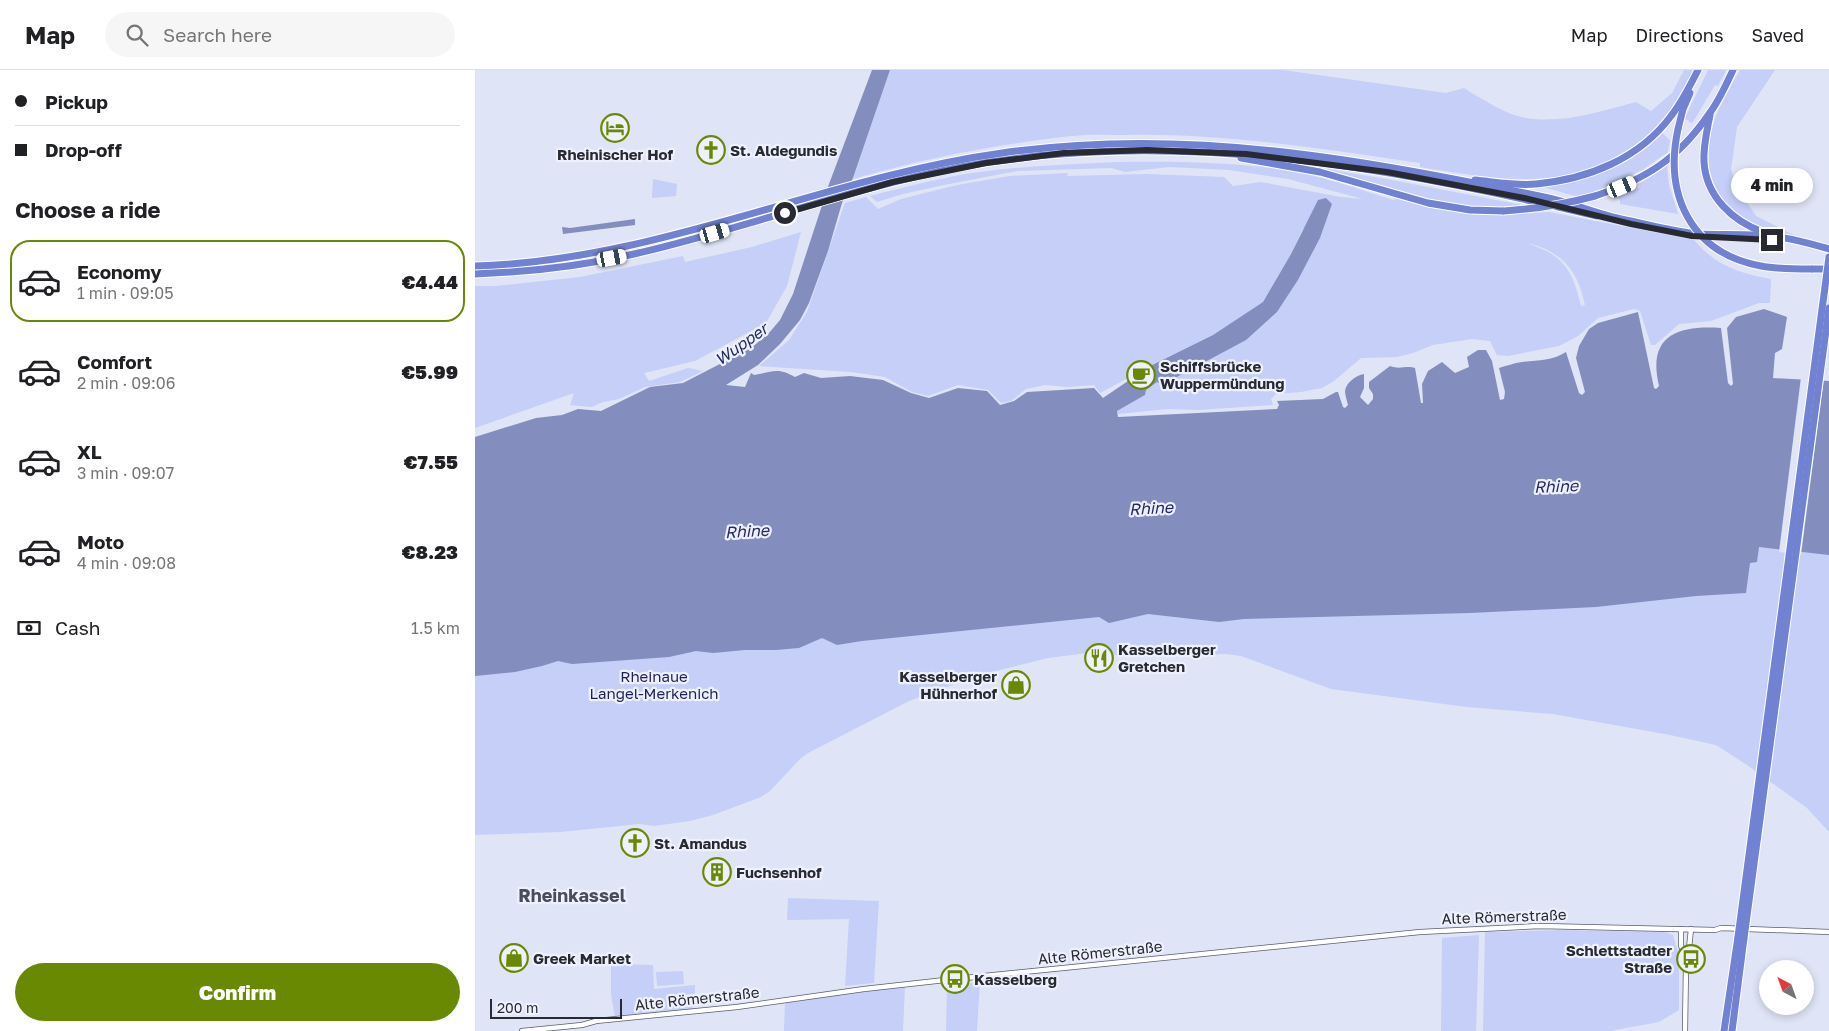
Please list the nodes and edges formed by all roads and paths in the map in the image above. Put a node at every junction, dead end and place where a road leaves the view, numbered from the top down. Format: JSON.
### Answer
{"nodes":[{"id":1,"x":1699,"y":70,"type":"edge"},
{"id":2,"x":1733,"y":70,"type":"edge"},
{"id":3,"x":1710,"y":114,"type":"junction"},
{"id":4,"x":1206,"y":153,"type":"junction"},
{"id":5,"x":892,"y":179,"type":"junction"},
{"id":6,"x":1457,"y":179,"type":"junction"},
{"id":7,"x":1785,"y":239,"type":"junction"},
{"id":8,"x":1829,"y":249,"type":"edge"},
{"id":9,"x":1829,"y":253,"type":"edge"},
{"id":10,"x":1829,"y":257,"type":"edge"},
{"id":11,"x":475,"y":266,"type":"edge"},
{"id":12,"x":1829,"y":269,"type":"edge"},
{"id":13,"x":475,"y":274,"type":"edge"},
{"id":14,"x":1829,"y":308,"type":"edge"},
{"id":15,"x":1681,"y":929,"type":"junction"},
{"id":16,"x":1691,"y":929,"type":"junction"},
{"id":17,"x":1829,"y":932,"type":"edge"},
{"id":18,"x":1741,"y":938,"type":"junction"},
{"id":19,"x":1686,"y":965,"type":"junction"},
{"id":20,"x":522,"y":1031,"type":"edge"},
{"id":21,"x":1685,"y":1031,"type":"edge"},
{"id":22,"x":1724,"y":1031,"type":"edge"},
{"id":23,"x":1732,"y":1031,"type":"edge"}],
"edges":[{"from":1,"to":6,"type":"highway"},
{"from":1,"to":12,"type":"highway","bridge":true},
{"from":2,"to":3,"type":"highway"},
{"from":3,"to":4,"type":"highway","bridge":true},
{"from":3,"to":7,"type":"highway"},
{"from":4,"to":5,"type":"highway"},
{"from":4,"to":9,"type":"highway"},
{"from":5,"to":6,"type":"highway"},
{"from":5,"to":11,"type":"highway"},
{"from":5,"to":13,"type":"highway"},
{"from":6,"to":7,"type":"highway"},
{"from":7,"to":8,"type":"highway"},
{"from":10,"to":18,"type":"highway","bridge":true},
{"from":14,"to":18,"type":"highway","bridge":true},
{"from":15,"to":16,"type":"street","name":"Alte Römerstraße"},
{"from":15,"to":19,"type":"street"},
{"from":15,"to":20,"type":"street","name":"Alte Römerstraße"},
{"from":16,"to":17,"type":"street","name":"Alte Römerstraße"},
{"from":16,"to":19,"type":"street"},
{"from":18,"to":22,"type":"highway"},
{"from":18,"to":23,"type":"highway"},
{"from":19,"to":21,"type":"street"}]}
